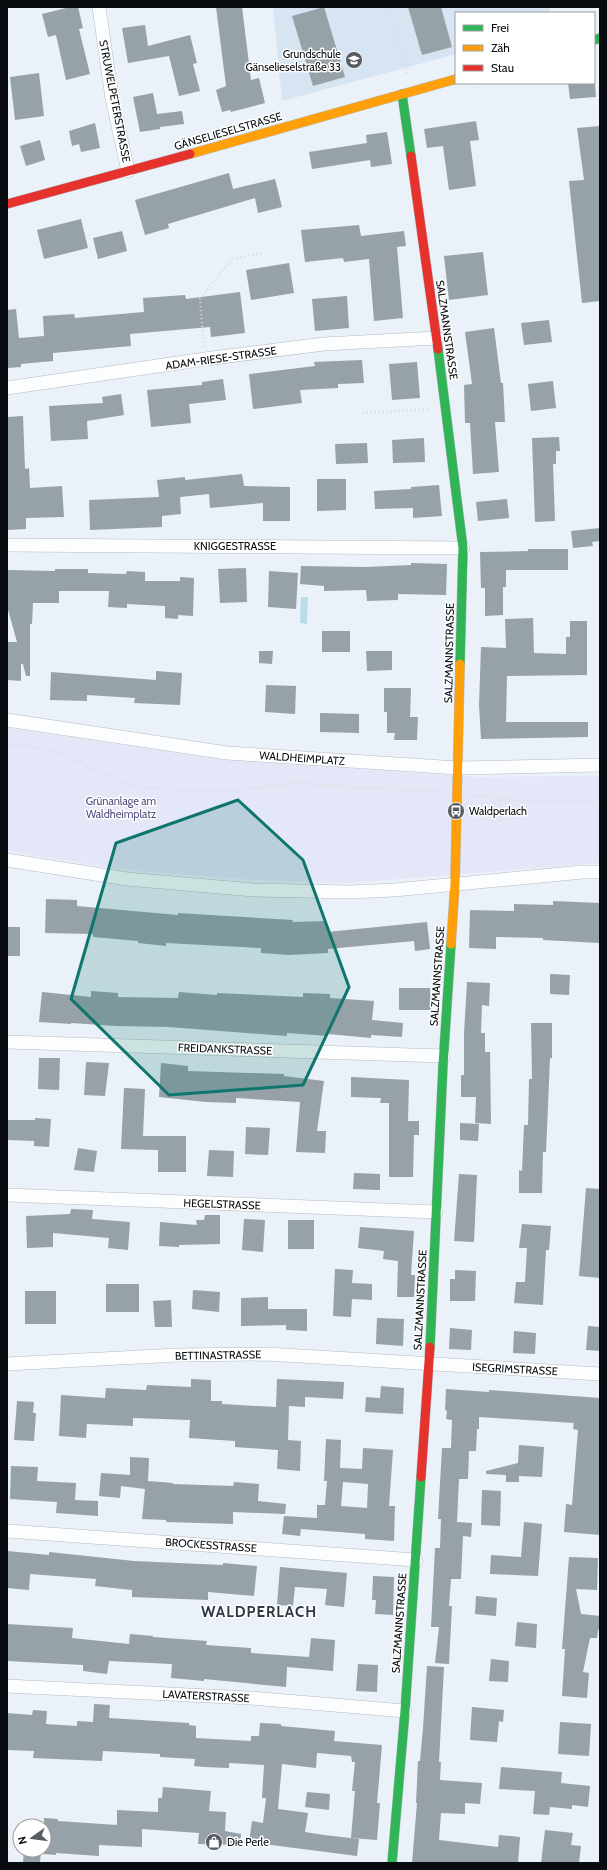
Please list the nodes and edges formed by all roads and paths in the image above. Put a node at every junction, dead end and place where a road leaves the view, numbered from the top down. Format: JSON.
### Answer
{"nodes":[{"id":1,"x":99,"y":7,"type":"edge"},
{"id":2,"x":388,"y":7,"type":"edge"},
{"id":3,"x":455,"y":79,"type":"edge"},
{"id":4,"x":474,"y":84,"type":"edge"},
{"id":5,"x":475,"y":88,"type":"dead end"},
{"id":6,"x":412,"y":91,"type":"junction"},
{"id":7,"x":402,"y":94,"type":"junction"},
{"id":8,"x":128,"y":172,"type":"junction"},
{"id":9,"x":7,"y":204,"type":"edge"},
{"id":10,"x":262,"y":253,"type":"dead end"},
{"id":11,"x":437,"y":338,"type":"junction"},
{"id":12,"x":205,"y":359,"type":"junction"},
{"id":13,"x":7,"y":388,"type":"edge"},
{"id":14,"x":446,"y":409,"type":"junction"},
{"id":15,"x":363,"y":413,"type":"dead end"},
{"id":16,"x":7,"y":545,"type":"edge"},
{"id":17,"x":463,"y":548,"type":"junction"},
{"id":18,"x":7,"y":720,"type":"edge"},
{"id":19,"x":7,"y":747,"type":"edge"},
{"id":20,"x":600,"y":765,"type":"edge"},
{"id":21,"x":458,"y":768,"type":"junction"},
{"id":22,"x":457,"y":792,"type":"junction"},
{"id":23,"x":501,"y":800,"type":"junction"},
{"id":24,"x":600,"y":802,"type":"edge"},
{"id":25,"x":499,"y":825,"type":"dead end"},
{"id":26,"x":7,"y":860,"type":"edge"},
{"id":27,"x":600,"y":872,"type":"edge"},
{"id":28,"x":455,"y":884,"type":"junction"},
{"id":29,"x":7,"y":1042,"type":"edge"},
{"id":30,"x":443,"y":1056,"type":"junction"},
{"id":31,"x":7,"y":1195,"type":"edge"},
{"id":32,"x":436,"y":1212,"type":"junction"},
{"id":33,"x":7,"y":1364,"type":"edge"},
{"id":34,"x":429,"y":1364,"type":"junction"},
{"id":35,"x":600,"y":1374,"type":"edge"},
{"id":36,"x":7,"y":1531,"type":"edge"},
{"id":37,"x":416,"y":1560,"type":"junction"},
{"id":38,"x":7,"y":1686,"type":"edge"},
{"id":39,"x":405,"y":1711,"type":"junction"},
{"id":40,"x":392,"y":1863,"type":"edge"}],
"edges":[{"from":1,"to":8,"type":"street","name":"STRUWELPETERSTRASSE"},
{"from":2,"to":6,"type":"path"},
{"from":3,"to":6,"type":"street","name":"GÄNSELIESELSTRASSE"},
{"from":4,"to":5,"type":"path"},
{"from":6,"to":7,"type":"street","name":"GÄNSELIESELSTRASSE"},
{"from":7,"to":8,"type":"street","name":"GÄNSELIESELSTRASSE"},
{"from":7,"to":11,"type":"street","name":"SALZMANNSTRASSE"},
{"from":8,"to":9,"type":"street","name":"GÄNSELIESELSTRASSE"},
{"from":10,"to":12,"type":"path"},
{"from":11,"to":12,"type":"street","name":"ADAM-RIESE-STRASSE"},
{"from":11,"to":14,"type":"street","name":"SALZMANNSTRASSE"},
{"from":12,"to":13,"type":"street","name":"ADAM-RIESE-STRASSE"},
{"from":14,"to":15,"type":"path"},
{"from":14,"to":17,"type":"street","name":"SALZMANNSTRASSE"},
{"from":16,"to":17,"type":"street","name":"KNIGGESTRASSE"},
{"from":17,"to":21,"type":"street","name":"SALZMANNSTRASSE"},
{"from":18,"to":21,"type":"street","name":"WALDHEIMPLATZ"},
{"from":19,"to":22,"type":"path"},
{"from":20,"to":21,"type":"street","name":"WALDHEIMPLATZ"},
{"from":21,"to":22,"type":"street","name":"SALZMANNSTRASSE"},
{"from":22,"to":23,"type":"path"},
{"from":22,"to":28,"type":"street","name":"SALZMANNSTRASSE"},
{"from":23,"to":24,"type":"path"},
{"from":23,"to":25,"type":"path"},
{"from":26,"to":28,"type":"street"},
{"from":27,"to":28,"type":"street"},
{"from":28,"to":30,"type":"street","name":"SALZMANNSTRASSE"},
{"from":29,"to":30,"type":"street","name":"FREIDANKSTRASSE"},
{"from":30,"to":32,"type":"street","name":"SALZMANNSTRASSE"},
{"from":31,"to":32,"type":"street","name":"HEGELSTRASSE"},
{"from":32,"to":34,"type":"street","name":"SALZMANNSTRASSE"},
{"from":33,"to":34,"type":"street","name":"BETTINASTRASSE"},
{"from":34,"to":35,"type":"street","name":"ISEGRIMSTRASSE"},
{"from":34,"to":37,"type":"street","name":"SALZMANNSTRASSE"},
{"from":36,"to":37,"type":"street","name":"BROCKESSTRASSE"},
{"from":37,"to":39,"type":"street","name":"SALZMANNSTRASSE"},
{"from":38,"to":39,"type":"street","name":"LAVATERSTRASSE"},
{"from":39,"to":40,"type":"street","name":"SALZMANNSTRASSE"}]}
